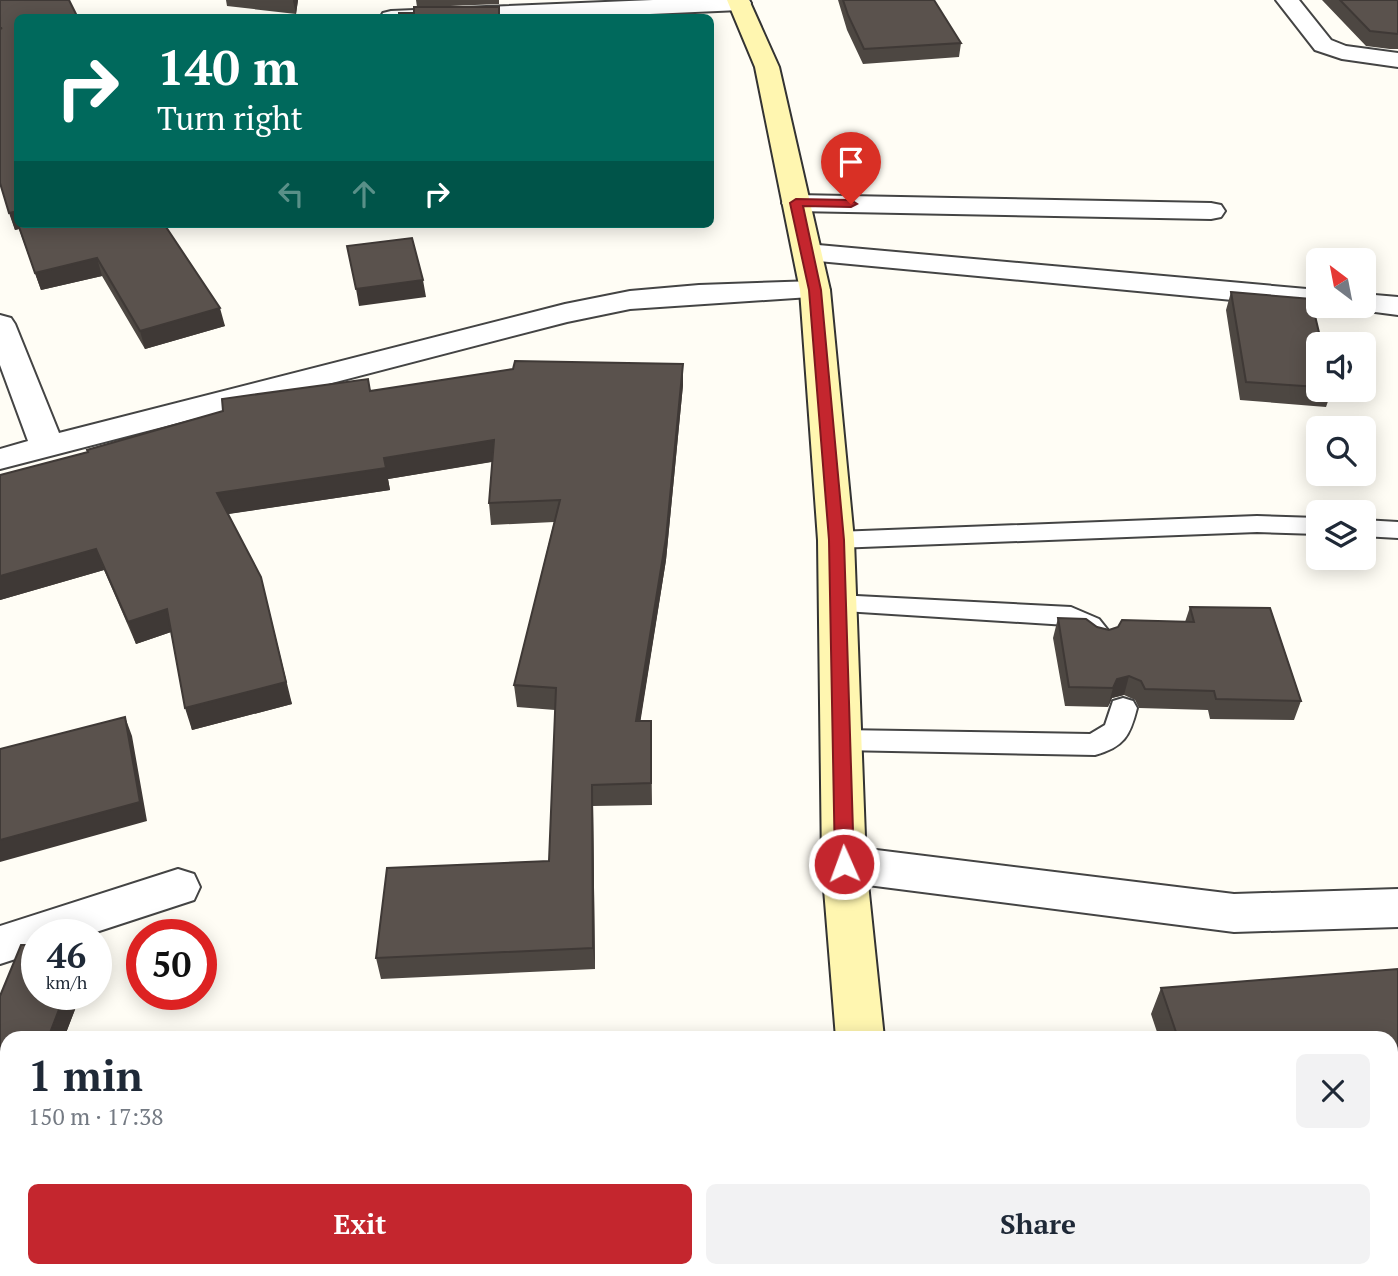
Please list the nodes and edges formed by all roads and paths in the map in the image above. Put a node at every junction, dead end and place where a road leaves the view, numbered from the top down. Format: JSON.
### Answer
{"nodes":[{"id":1,"x":1287,"y":0,"type":"edge"},
{"id":2,"x":739,"y":2,"type":"edge"},
{"id":3,"x":478,"y":14,"type":"edge"},
{"id":4,"x":1398,"y":60,"type":"edge"},
{"id":5,"x":796,"y":203,"type":"junction"},
{"id":6,"x":1211,"y":211,"type":"dead end"},
{"id":7,"x":807,"y":253,"type":"junction"},
{"id":8,"x":815,"y":290,"type":"junction"},
{"id":9,"x":1306,"y":298,"type":"edge"},
{"id":10,"x":1376,"y":304,"type":"edge"},
{"id":11,"x":1398,"y":306,"type":"edge"},
{"id":12,"x":0,"y":324,"type":"edge"},
{"id":13,"x":47,"y":446,"type":"junction"},
{"id":14,"x":0,"y":459,"type":"edge"},
{"id":15,"x":1306,"y":526,"type":"edge"},
{"id":16,"x":1376,"y":529,"type":"edge"},
{"id":17,"x":1398,"y":530,"type":"edge"},
{"id":18,"x":836,"y":540,"type":"junction"},
{"id":19,"x":837,"y":604,"type":"junction"},
{"id":20,"x":1102,"y":639,"type":"edge"},
{"id":21,"x":1123,"y":708,"type":"dead end"},
{"id":22,"x":841,"y":740,"type":"junction"},
{"id":23,"x":844,"y":864,"type":"junction"},
{"id":24,"x":178,"y":887,"type":"dead end"},
{"id":25,"x":1398,"y":908,"type":"edge"},
{"id":26,"x":0,"y":945,"type":"edge"},
{"id":27,"x":859,"y":1031,"type":"edge"}],
"edges":[{"from":1,"to":4,"type":"street"},
{"from":2,"to":3,"type":"street"},
{"from":2,"to":5,"type":"main road"},
{"from":5,"to":6,"type":"street"},
{"from":5,"to":7,"type":"main road"},
{"from":7,"to":8,"type":"main road"},
{"from":7,"to":9,"type":"street"},
{"from":8,"to":13,"type":"street"},
{"from":8,"to":18,"type":"main road"},
{"from":10,"to":11,"type":"street"},
{"from":12,"to":13,"type":"street"},
{"from":13,"to":14,"type":"street"},
{"from":15,"to":18,"type":"lane"},
{"from":16,"to":17,"type":"lane"},
{"from":18,"to":19,"type":"main road"},
{"from":19,"to":20,"type":"lane"},
{"from":19,"to":22,"type":"main road"},
{"from":21,"to":22,"type":"lane"},
{"from":22,"to":23,"type":"main road"},
{"from":23,"to":25,"type":"street"},
{"from":23,"to":27,"type":"main road"},
{"from":24,"to":26,"type":"street"}]}
